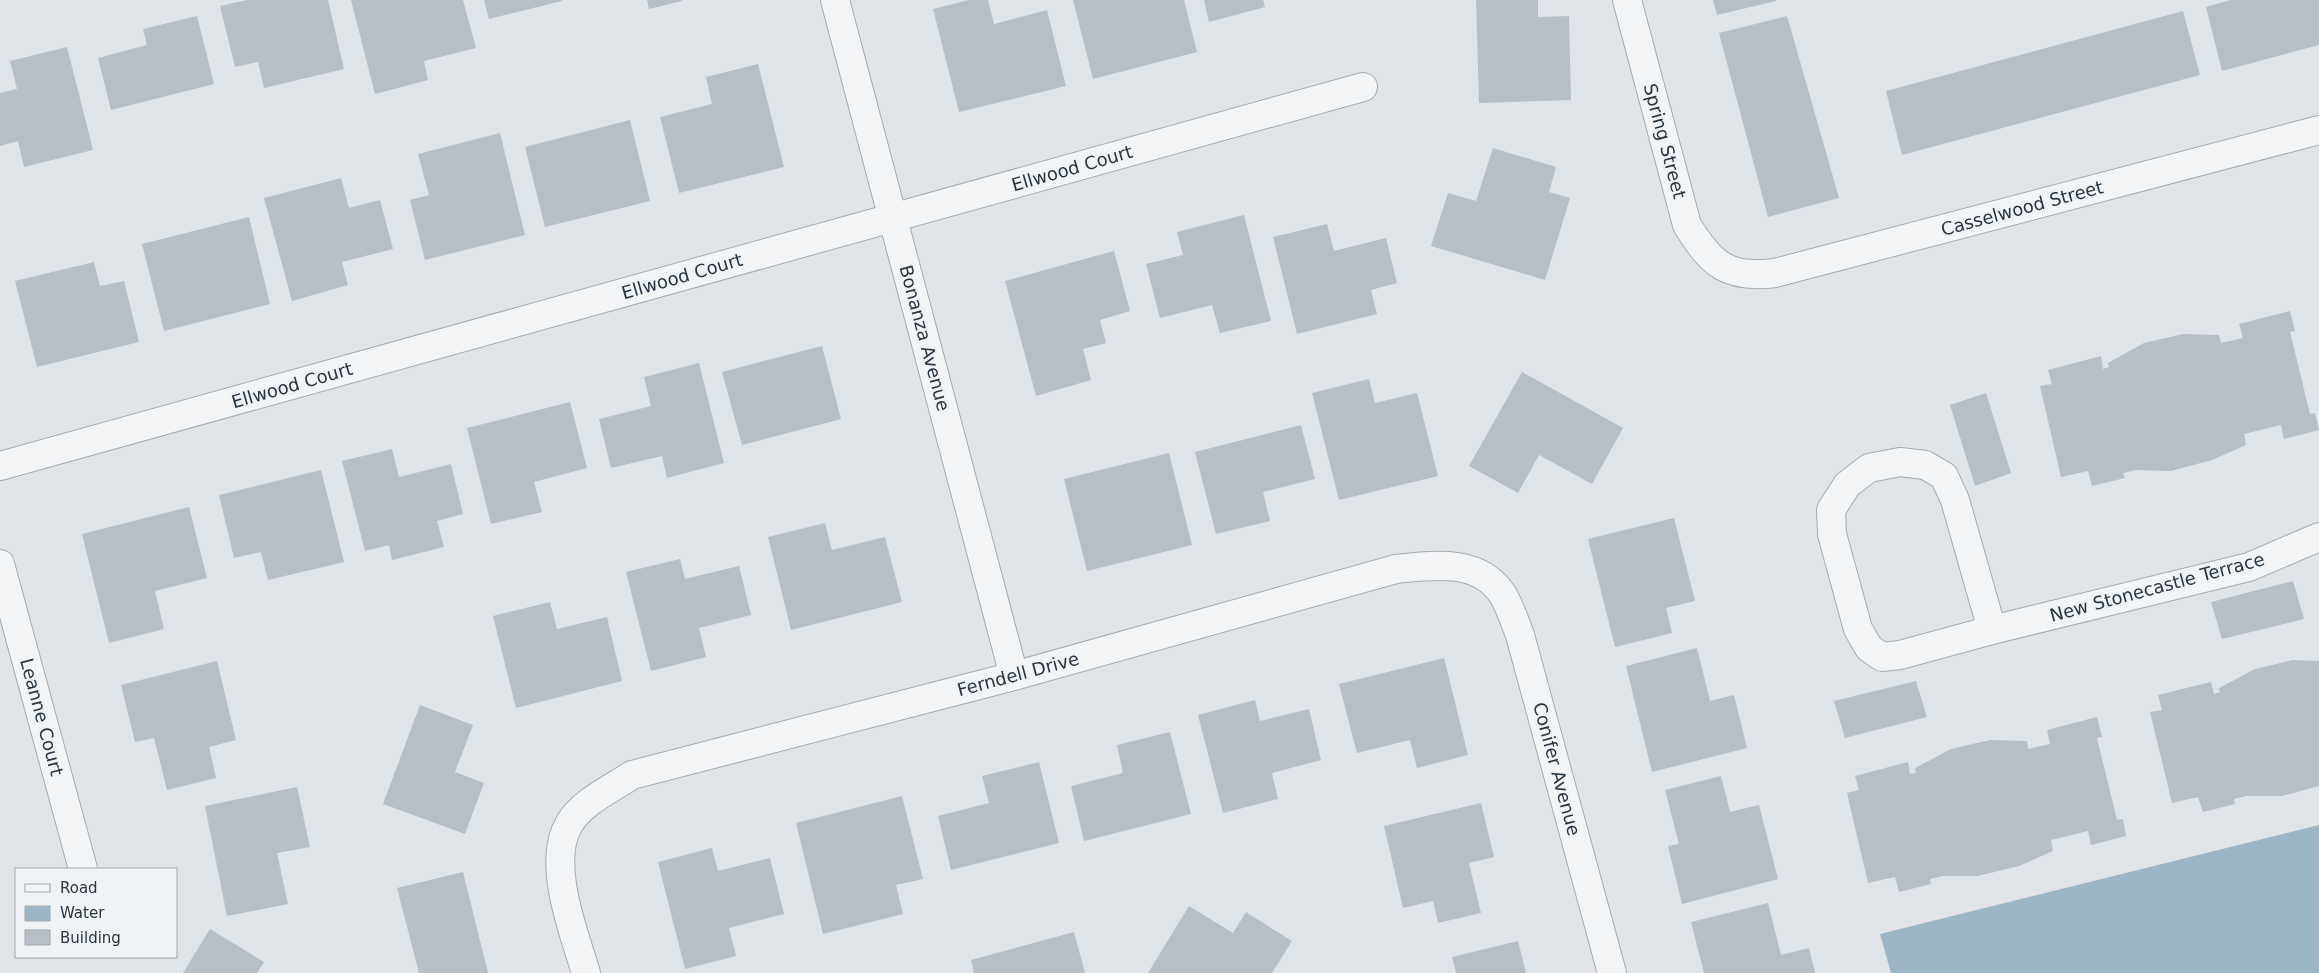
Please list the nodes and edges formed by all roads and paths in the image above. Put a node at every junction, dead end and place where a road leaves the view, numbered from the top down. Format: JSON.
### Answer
{"nodes":[{"id":1,"x":835,"y":0,"type":"edge"},
{"id":2,"x":1626,"y":0,"type":"edge"},
{"id":3,"x":1363,"y":86,"type":"dead end"},
{"id":4,"x":2319,"y":130,"type":"edge"},
{"id":5,"x":894,"y":217,"type":"junction"},
{"id":6,"x":1725,"y":269,"type":"joint"},
{"id":7,"x":0,"y":466,"type":"edge"},
{"id":8,"x":2319,"y":537,"type":"edge"},
{"id":9,"x":0,"y":564,"type":"edge"},
{"id":10,"x":1482,"y":574,"type":"joint"},
{"id":11,"x":1992,"y":630,"type":"junction"},
{"id":12,"x":1014,"y":676,"type":"junction"},
{"id":13,"x":84,"y":868,"type":"edge"},
{"id":14,"x":586,"y":973,"type":"edge"},
{"id":15,"x":1612,"y":973,"type":"edge"}],
"edges":[{"from":1,"to":5,"type":"street","name":"Bonanza Avenue"},
{"from":2,"to":6,"type":"street","name":"Spring Street"},
{"from":3,"to":5,"type":"street","name":"Ellwood Court"},
{"from":4,"to":6,"type":"street","name":"Casselwood Street"},
{"from":5,"to":7,"type":"street","name":"Ellwood Court"},
{"from":5,"to":12,"type":"street","name":"Bonanza Avenue"},
{"from":8,"to":11,"type":"street","name":"New Stonecastle Terrace"},
{"from":9,"to":13,"type":"street","name":"Leanne Court"},
{"from":10,"to":12,"type":"street","name":"Ferndell Drive"},
{"from":10,"to":15,"type":"street","name":"Conifer Avenue"},
{"from":11,"to":11,"type":"street","name":"New Stonecastle Terrace"},
{"from":12,"to":14,"type":"street","name":"Ferndell Drive"}]}
